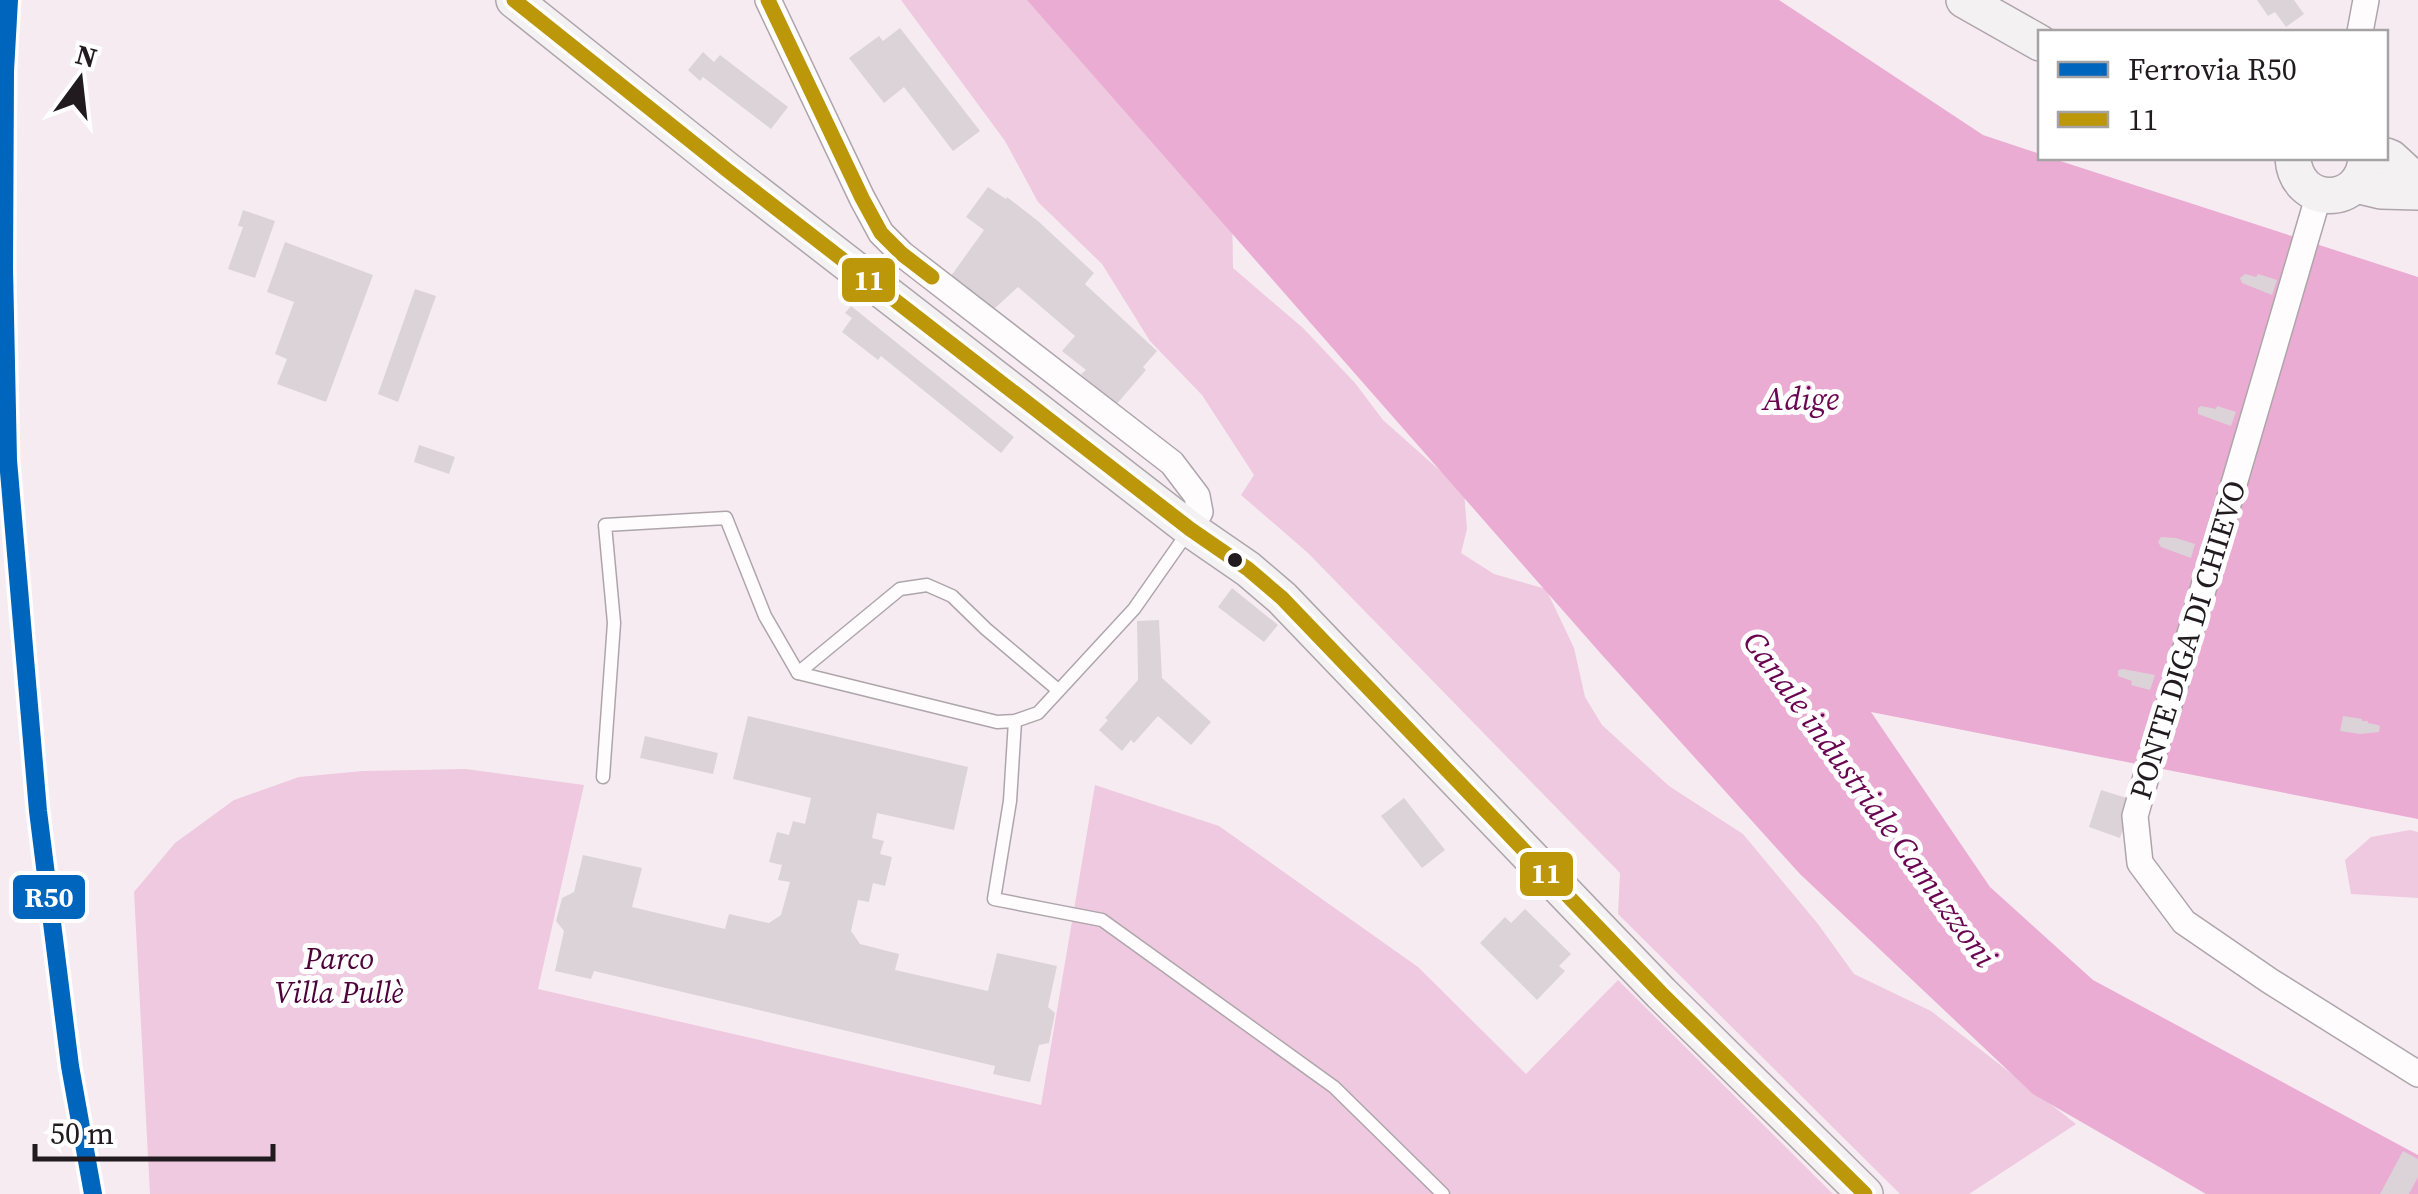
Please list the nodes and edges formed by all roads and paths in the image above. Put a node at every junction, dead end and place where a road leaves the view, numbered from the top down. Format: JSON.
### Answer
{"nodes":[{"id":1,"x":514,"y":0,"type":"edge"},
{"id":2,"x":768,"y":0,"type":"edge"},
{"id":3,"x":1964,"y":0,"type":"edge"},
{"id":4,"x":2366,"y":0,"type":"edge"},
{"id":5,"x":2360,"y":30,"type":"edge"},
{"id":6,"x":2038,"y":42,"type":"edge"},
{"id":7,"x":2388,"y":158,"type":"edge"},
{"id":8,"x":2289,"y":160,"type":"edge"},
{"id":9,"x":2361,"y":171,"type":"edge"},
{"id":10,"x":2418,"y":182,"type":"edge"},
{"id":11,"x":2418,"y":192,"type":"edge"},
{"id":12,"x":2315,"y":209,"type":"junction"},
{"id":13,"x":1190,"y":529,"type":"junction"},
{"id":14,"x":798,"y":673,"type":"junction"},
{"id":15,"x":1058,"y":690,"type":"junction"},
{"id":16,"x":1015,"y":721,"type":"junction"},
{"id":17,"x":603,"y":777,"type":"dead end"},
{"id":18,"x":2418,"y":1074,"type":"edge"},
{"id":19,"x":1444,"y":1194,"type":"edge"},
{"id":20,"x":1865,"y":1194,"type":"edge"}],
"edges":[{"from":1,"to":13,"type":"street"},
{"from":2,"to":13,"type":"street"},
{"from":3,"to":6,"type":"street"},
{"from":4,"to":5,"type":"street"},
{"from":7,"to":10,"type":"street"},
{"from":8,"to":12,"type":"street"},
{"from":9,"to":11,"type":"street"},
{"from":9,"to":12,"type":"street"},
{"from":12,"to":18,"type":"street","name":"PONTE DIGA DI CHIEVO"},
{"from":13,"to":15,"type":"lane"},
{"from":13,"to":20,"type":"street"},
{"from":14,"to":15,"type":"lane"},
{"from":14,"to":16,"type":"lane"},
{"from":14,"to":17,"type":"lane"},
{"from":15,"to":16,"type":"lane"},
{"from":16,"to":19,"type":"lane"}]}
